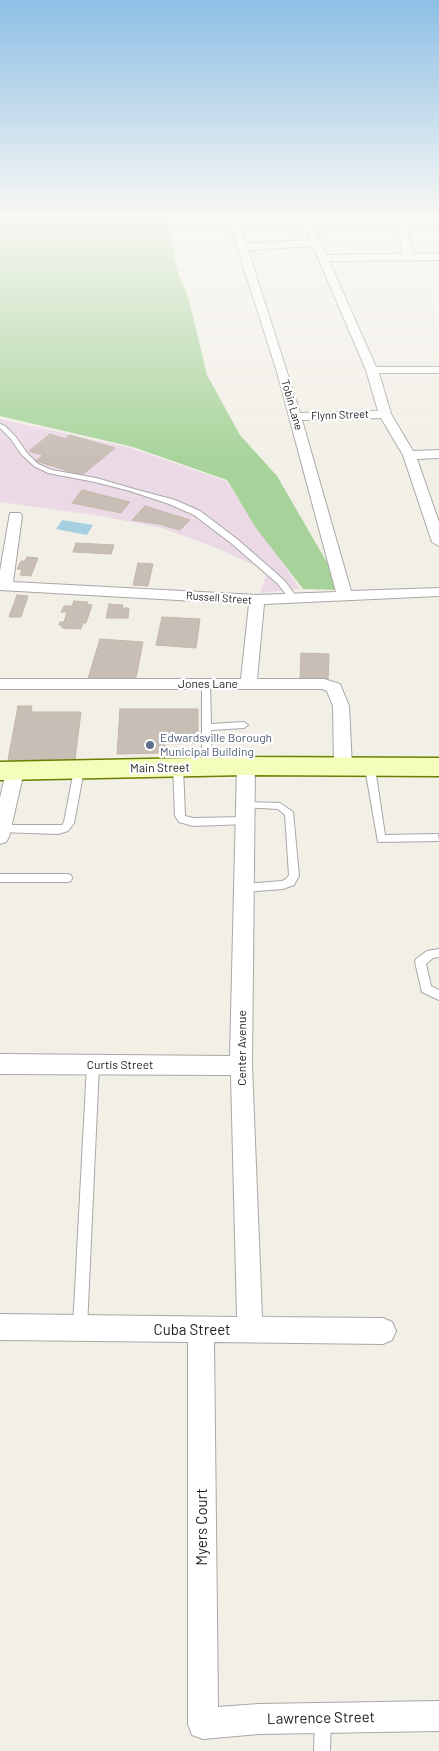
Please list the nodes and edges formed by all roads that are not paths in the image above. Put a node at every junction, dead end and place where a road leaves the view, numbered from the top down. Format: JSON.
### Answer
{"nodes":[{"id":1,"x":259,"y":297,"type":"edge"},
{"id":2,"x":341,"y":297,"type":"edge"},
{"id":3,"x":372,"y":370,"type":"junction"},
{"id":4,"x":439,"y":370,"type":"edge"},
{"id":5,"x":385,"y":414,"type":"junction"},
{"id":6,"x":295,"y":416,"type":"junction"},
{"id":7,"x":0,"y":426,"type":"edge"},
{"id":8,"x":439,"y":454,"type":"edge"},
{"id":9,"x":409,"y":455,"type":"junction"},
{"id":10,"x":15,"y":516,"type":"dead end"},
{"id":11,"x":439,"y":542,"type":"edge"},
{"id":12,"x":3,"y":586,"type":"edge"},
{"id":13,"x":439,"y":592,"type":"edge"},
{"id":14,"x":345,"y":597,"type":"junction"},
{"id":15,"x":294,"y":599,"type":"junction"},
{"id":16,"x":257,"y":600,"type":"junction"},
{"id":17,"x":0,"y":684,"type":"edge"},
{"id":18,"x":206,"y":684,"type":"junction"},
{"id":19,"x":248,"y":684,"type":"junction"},
{"id":20,"x":244,"y":725,"type":"dead end"},
{"id":21,"x":207,"y":727,"type":"junction"},
{"id":22,"x":246,"y":766,"type":"junction"},
{"id":23,"x":178,"y":767,"type":"junction"},
{"id":24,"x":207,"y":767,"type":"junction"},
{"id":25,"x":343,"y":767,"type":"junction"},
{"id":26,"x":439,"y":767,"type":"edge"},
{"id":27,"x":370,"y":768,"type":"junction"},
{"id":28,"x":79,"y":770,"type":"junction"},
{"id":29,"x":7,"y":771,"type":"edge"},
{"id":30,"x":245,"y":813,"type":"junction"},
{"id":31,"x":1,"y":833,"type":"edge"},
{"id":32,"x":438,"y":838,"type":"dead end"},
{"id":33,"x":0,"y":878,"type":"edge"},
{"id":34,"x":67,"y":878,"type":"dead end"},
{"id":35,"x":244,"y":888,"type":"junction"},
{"id":36,"x":439,"y":953,"type":"edge"},
{"id":37,"x":439,"y":995,"type":"edge"},
{"id":38,"x":0,"y":1064,"type":"edge"},
{"id":39,"x":93,"y":1065,"type":"junction"},
{"id":40,"x":241,"y":1066,"type":"junction"},
{"id":41,"x":0,"y":1327,"type":"edge"},
{"id":42,"x":80,"y":1328,"type":"junction"},
{"id":43,"x":201,"y":1330,"type":"junction"},
{"id":44,"x":250,"y":1330,"type":"junction"},
{"id":45,"x":383,"y":1331,"type":"dead end"},
{"id":46,"x":439,"y":1716,"type":"edge"},
{"id":47,"x":323,"y":1717,"type":"junction"},
{"id":48,"x":203,"y":1724,"type":"joint"},
{"id":49,"x":322,"y":1751,"type":"edge"}],
"edges":[{"from":1,"to":6,"type":"street","name":"Tobin Lane"},
{"from":2,"to":3,"type":"street"},
{"from":3,"to":4,"type":"street"},
{"from":3,"to":5,"type":"street"},
{"from":5,"to":6,"type":"street","name":"Flynn Street"},
{"from":5,"to":9,"type":"street"},
{"from":6,"to":14,"type":"street","name":"Tobin Lane"},
{"from":7,"to":15,"type":"lane"},
{"from":8,"to":9,"type":"street"},
{"from":9,"to":11,"type":"street"},
{"from":10,"to":12,"type":"street"},
{"from":12,"to":16,"type":"street","name":"Russell Street"},
{"from":13,"to":14,"type":"street","name":"Russell Street"},
{"from":14,"to":15,"type":"street","name":"Russell Street"},
{"from":15,"to":16,"type":"street","name":"Russell Street"},
{"from":16,"to":19,"type":"street"},
{"from":17,"to":18,"type":"street","name":"Jones Lane"},
{"from":18,"to":19,"type":"street","name":"Jones Lane"},
{"from":18,"to":21,"type":"lane"},
{"from":19,"to":25,"type":"street","name":"Jones Lane"},
{"from":20,"to":21,"type":"lane"},
{"from":21,"to":24,"type":"lane"},
{"from":22,"to":24,"type":"street","name":"Main Street"},
{"from":22,"to":25,"type":"street","name":"Main Street"},
{"from":22,"to":30,"type":"street","name":"Center Avenue"},
{"from":23,"to":24,"type":"street","name":"Main Street"},
{"from":23,"to":28,"type":"street","name":"Main Street"},
{"from":23,"to":30,"type":"lane"},
{"from":25,"to":27,"type":"street","name":"Main Street"},
{"from":26,"to":27,"type":"street","name":"Main Street"},
{"from":27,"to":32,"type":"lane"},
{"from":28,"to":29,"type":"street","name":"Main Street"},
{"from":28,"to":31,"type":"lane"},
{"from":29,"to":31,"type":"street"},
{"from":30,"to":35,"type":"street","name":"Center Avenue"},
{"from":30,"to":35,"type":"lane"},
{"from":33,"to":34,"type":"lane"},
{"from":35,"to":40,"type":"street","name":"Center Avenue"},
{"from":36,"to":37,"type":"lane"},
{"from":38,"to":39,"type":"street","name":"Curtis Street"},
{"from":39,"to":40,"type":"street","name":"Curtis Street"},
{"from":39,"to":42,"type":"lane"},
{"from":40,"to":44,"type":"street","name":"Center Avenue"},
{"from":41,"to":42,"type":"street","name":"Cuba Street"},
{"from":42,"to":43,"type":"street","name":"Cuba Street"},
{"from":43,"to":44,"type":"street","name":"Cuba Street"},
{"from":43,"to":48,"type":"street","name":"Myers Court"},
{"from":44,"to":45,"type":"street","name":"Cuba Street"},
{"from":46,"to":47,"type":"street","name":"Lawrence Street"},
{"from":47,"to":48,"type":"street","name":"Lawrence Street"},
{"from":47,"to":49,"type":"lane"}]}
